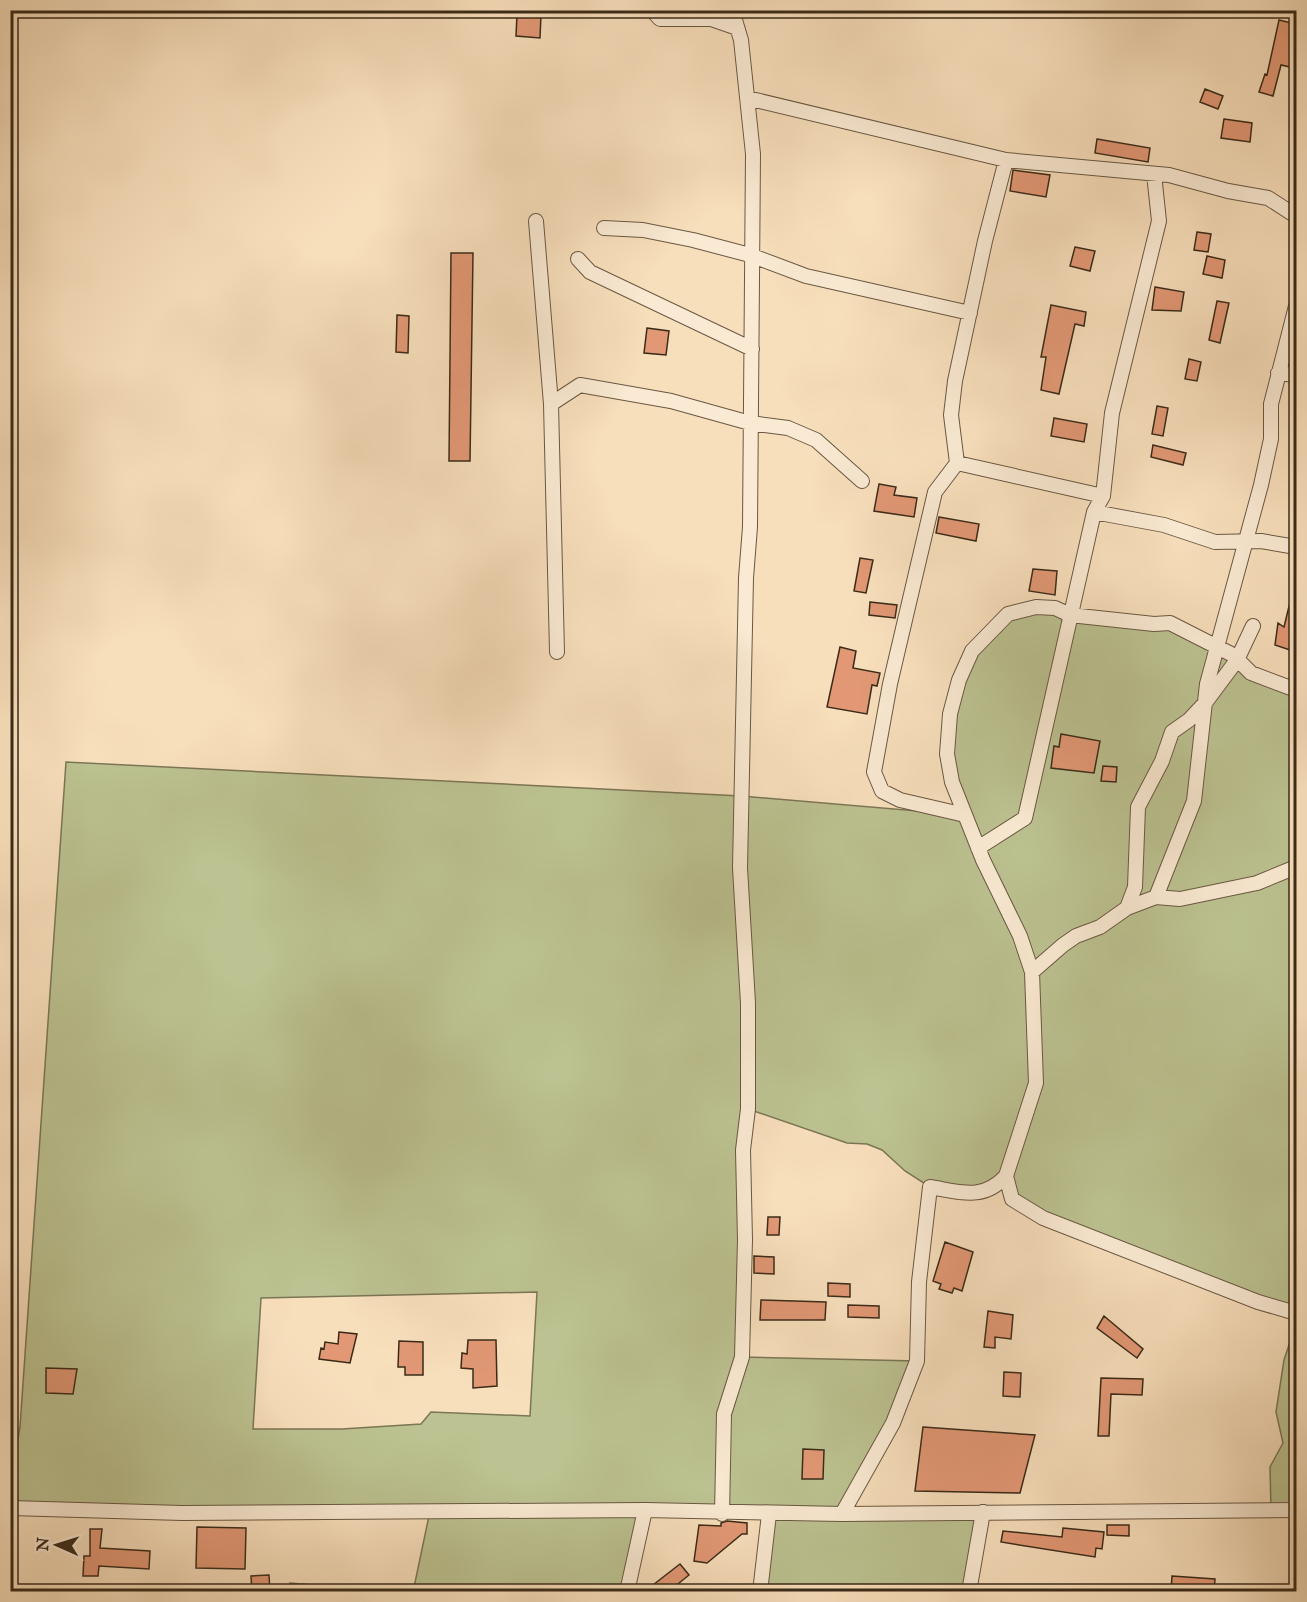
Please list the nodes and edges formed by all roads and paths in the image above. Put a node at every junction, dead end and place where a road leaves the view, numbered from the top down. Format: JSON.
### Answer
{"nodes":[{"id":1,"x":652,"y":10,"type":"edge"},
{"id":2,"x":732,"y":10,"type":"edge"},
{"id":3,"x":737,"y":28,"type":"junction"},
{"id":4,"x":747,"y":98,"type":"junction"},
{"id":5,"x":1006,"y":160,"type":"junction"},
{"id":6,"x":1154,"y":174,"type":"junction"},
{"id":7,"x":1296,"y":216,"type":"edge"},
{"id":8,"x":536,"y":221,"type":"dead end"},
{"id":9,"x":604,"y":228,"type":"dead end"},
{"id":10,"x":750,"y":255,"type":"junction"},
{"id":11,"x":578,"y":259,"type":"dead end"},
{"id":12,"x":1296,"y":306,"type":"edge"},
{"id":13,"x":970,"y":314,"type":"junction"},
{"id":14,"x":752,"y":349,"type":"junction"},
{"id":15,"x":1278,"y":373,"type":"junction"},
{"id":16,"x":1296,"y":375,"type":"edge"},
{"id":17,"x":551,"y":404,"type":"junction"},
{"id":18,"x":750,"y":423,"type":"junction"},
{"id":19,"x":957,"y":463,"type":"junction"},
{"id":20,"x":862,"y":481,"type":"dead end"},
{"id":21,"x":1103,"y":496,"type":"junction"},
{"id":22,"x":1094,"y":512,"type":"junction"},
{"id":23,"x":1244,"y":541,"type":"junction"},
{"id":24,"x":1296,"y":546,"type":"edge"},
{"id":25,"x":1070,"y":615,"type":"junction"},
{"id":26,"x":1253,"y":626,"type":"dead end"},
{"id":27,"x":1218,"y":648,"type":"junction"},
{"id":28,"x":557,"y":652,"type":"dead end"},
{"id":29,"x":1237,"y":660,"type":"junction"},
{"id":30,"x":1296,"y":690,"type":"edge"},
{"id":31,"x":1205,"y":703,"type":"junction"},
{"id":32,"x":965,"y":815,"type":"junction"},
{"id":33,"x":978,"y":848,"type":"junction"},
{"id":34,"x":1296,"y":867,"type":"edge"},
{"id":35,"x":1156,"y":897,"type":"junction"},
{"id":36,"x":1126,"y":908,"type":"junction"},
{"id":37,"x":1032,"y":972,"type":"junction"},
{"id":38,"x":1006,"y":1176,"type":"junction"},
{"id":39,"x":1296,"y":1313,"type":"edge"},
{"id":40,"x":10,"y":1508,"type":"edge"},
{"id":41,"x":645,"y":1510,"type":"junction"},
{"id":42,"x":1296,"y":1510,"type":"edge"},
{"id":43,"x":983,"y":1512,"type":"junction"},
{"id":44,"x":722,"y":1514,"type":"junction"},
{"id":45,"x":769,"y":1514,"type":"junction"},
{"id":46,"x":842,"y":1514,"type":"junction"},
{"id":47,"x":627,"y":1592,"type":"edge"},
{"id":48,"x":760,"y":1592,"type":"edge"},
{"id":49,"x":969,"y":1592,"type":"edge"}],
"edges":[{"from":1,"to":3,"type":"street"},
{"from":2,"to":3,"type":"street"},
{"from":3,"to":4,"type":"street"},
{"from":4,"to":5,"type":"street"},
{"from":4,"to":10,"type":"street"},
{"from":5,"to":6,"type":"street"},
{"from":5,"to":13,"type":"street"},
{"from":6,"to":7,"type":"street"},
{"from":6,"to":21,"type":"street"},
{"from":8,"to":17,"type":"street"},
{"from":9,"to":10,"type":"street"},
{"from":10,"to":13,"type":"street"},
{"from":10,"to":14,"type":"street"},
{"from":11,"to":14,"type":"street"},
{"from":12,"to":15,"type":"street"},
{"from":13,"to":19,"type":"street"},
{"from":14,"to":18,"type":"street"},
{"from":15,"to":16,"type":"street"},
{"from":15,"to":23,"type":"street"},
{"from":17,"to":18,"type":"street"},
{"from":17,"to":28,"type":"street"},
{"from":18,"to":20,"type":"street"},
{"from":18,"to":44,"type":"street"},
{"from":19,"to":21,"type":"street"},
{"from":19,"to":32,"type":"street"},
{"from":21,"to":22,"type":"street"},
{"from":22,"to":23,"type":"street"},
{"from":22,"to":25,"type":"street"},
{"from":23,"to":24,"type":"street"},
{"from":23,"to":27,"type":"street"},
{"from":25,"to":27,"type":"street"},
{"from":25,"to":32,"type":"street"},
{"from":25,"to":33,"type":"street"},
{"from":26,"to":29,"type":"street"},
{"from":27,"to":29,"type":"street"},
{"from":27,"to":31,"type":"street"},
{"from":29,"to":30,"type":"street"},
{"from":29,"to":31,"type":"street"},
{"from":31,"to":35,"type":"street"},
{"from":31,"to":36,"type":"street"},
{"from":32,"to":33,"type":"street"},
{"from":33,"to":37,"type":"street"},
{"from":34,"to":35,"type":"street"},
{"from":35,"to":36,"type":"street"},
{"from":36,"to":37,"type":"street"},
{"from":37,"to":38,"type":"street"},
{"from":38,"to":39,"type":"street"},
{"from":38,"to":46,"type":"street"},
{"from":40,"to":41,"type":"street"},
{"from":41,"to":44,"type":"street"},
{"from":41,"to":47,"type":"street"},
{"from":42,"to":43,"type":"street"},
{"from":43,"to":46,"type":"street"},
{"from":43,"to":49,"type":"street"},
{"from":44,"to":45,"type":"street"},
{"from":45,"to":46,"type":"street"},
{"from":45,"to":48,"type":"street"}]}
